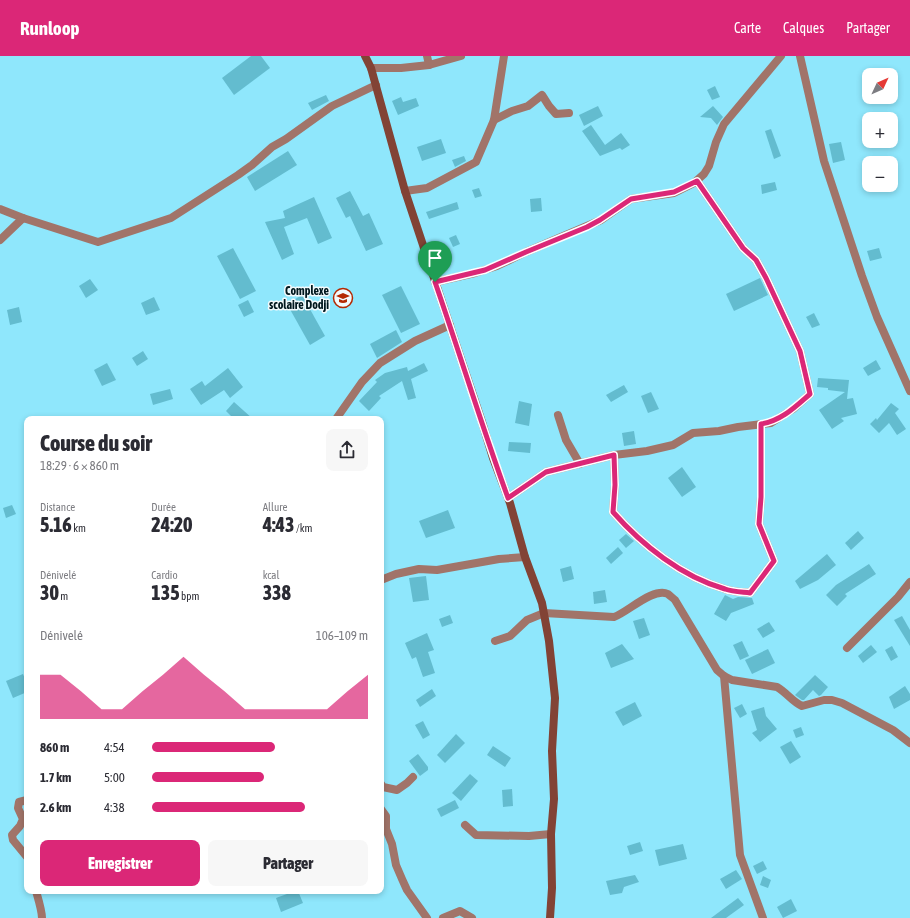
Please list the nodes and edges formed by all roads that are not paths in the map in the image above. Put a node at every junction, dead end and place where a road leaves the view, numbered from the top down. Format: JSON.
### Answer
{"nodes":[{"id":1,"x":365,"y":56,"type":"edge"},
{"id":2,"x":427,"y":56,"type":"edge"},
{"id":3,"x":461,"y":56,"type":"edge"},
{"id":4,"x":504,"y":56,"type":"edge"},
{"id":5,"x":781,"y":56,"type":"edge"},
{"id":6,"x":800,"y":56,"type":"edge"},
{"id":7,"x":429,"y":65,"type":"junction"},
{"id":8,"x":371,"y":68,"type":"junction"},
{"id":9,"x":376,"y":85,"type":"junction"},
{"id":10,"x":569,"y":114,"type":"dead end"},
{"id":11,"x":494,"y":120,"type":"junction"},
{"id":12,"x":697,"y":181,"type":"junction"},
{"id":13,"x":405,"y":191,"type":"junction"},
{"id":14,"x":0,"y":209,"type":"edge"},
{"id":15,"x":24,"y":218,"type":"junction"},
{"id":16,"x":0,"y":240,"type":"edge"},
{"id":17,"x":435,"y":282,"type":"junction"},
{"id":18,"x":450,"y":325,"type":"junction"},
{"id":19,"x":910,"y":391,"type":"edge"},
{"id":20,"x":558,"y":415,"type":"dead end"},
{"id":21,"x":338,"y":416,"type":"edge"},
{"id":22,"x":761,"y":424,"type":"junction"},
{"id":23,"x":614,"y":455,"type":"junction"},
{"id":24,"x":580,"y":464,"type":"junction"},
{"id":25,"x":508,"y":498,"type":"junction"},
{"id":26,"x":525,"y":557,"type":"junction"},
{"id":27,"x":384,"y":579,"type":"edge"},
{"id":28,"x":910,"y":582,"type":"edge"},
{"id":29,"x":544,"y":613,"type":"junction"},
{"id":30,"x":495,"y":641,"type":"dead end"},
{"id":31,"x":847,"y":648,"type":"dead end"},
{"id":32,"x":724,"y":676,"type":"junction"},
{"id":33,"x":910,"y":743,"type":"edge"},
{"id":34,"x":413,"y":777,"type":"dead end"},
{"id":35,"x":384,"y":788,"type":"edge"},
{"id":36,"x":24,"y":801,"type":"edge"},
{"id":37,"x":384,"y":813,"type":"edge"},
{"id":38,"x":466,"y":825,"type":"dead end"},
{"id":39,"x":551,"y":834,"type":"junction"},
{"id":40,"x":24,"y":853,"type":"edge"},
{"id":41,"x":37,"y":894,"type":"edge"},
{"id":42,"x":42,"y":918,"type":"edge"},
{"id":43,"x":427,"y":918,"type":"edge"},
{"id":44,"x":443,"y":918,"type":"edge"},
{"id":45,"x":472,"y":918,"type":"edge"},
{"id":46,"x":550,"y":918,"type":"edge"},
{"id":47,"x":763,"y":918,"type":"edge"}],
"edges":[{"from":1,"to":8,"type":"main road"},
{"from":2,"to":7,"type":"street"},
{"from":3,"to":7,"type":"street"},
{"from":4,"to":11,"type":"street"},
{"from":5,"to":12,"type":"street"},
{"from":6,"to":19,"type":"street"},
{"from":7,"to":8,"type":"street"},
{"from":8,"to":9,"type":"main road"},
{"from":9,"to":13,"type":"main road"},
{"from":9,"to":15,"type":"street"},
{"from":10,"to":11,"type":"street"},
{"from":11,"to":13,"type":"street"},
{"from":12,"to":17,"type":"street"},
{"from":12,"to":22,"type":"street"},
{"from":13,"to":17,"type":"main road"},
{"from":14,"to":15,"type":"street"},
{"from":15,"to":16,"type":"street"},
{"from":17,"to":18,"type":"main road"},
{"from":18,"to":21,"type":"street"},
{"from":18,"to":25,"type":"main road"},
{"from":20,"to":24,"type":"street"},
{"from":22,"to":23,"type":"street"},
{"from":22,"to":23,"type":"street"},
{"from":23,"to":24,"type":"street"},
{"from":24,"to":25,"type":"street"},
{"from":25,"to":26,"type":"main road"},
{"from":26,"to":27,"type":"street"},
{"from":26,"to":29,"type":"main road"},
{"from":28,"to":31,"type":"street"},
{"from":29,"to":30,"type":"street"},
{"from":29,"to":32,"type":"street"},
{"from":29,"to":39,"type":"main road"},
{"from":32,"to":33,"type":"street"},
{"from":32,"to":47,"type":"street"},
{"from":34,"to":35,"type":"street"},
{"from":36,"to":40,"type":"street"},
{"from":37,"to":43,"type":"street"},
{"from":38,"to":39,"type":"street"},
{"from":39,"to":46,"type":"main road"},
{"from":41,"to":42,"type":"street"},
{"from":44,"to":45,"type":"street"}]}
